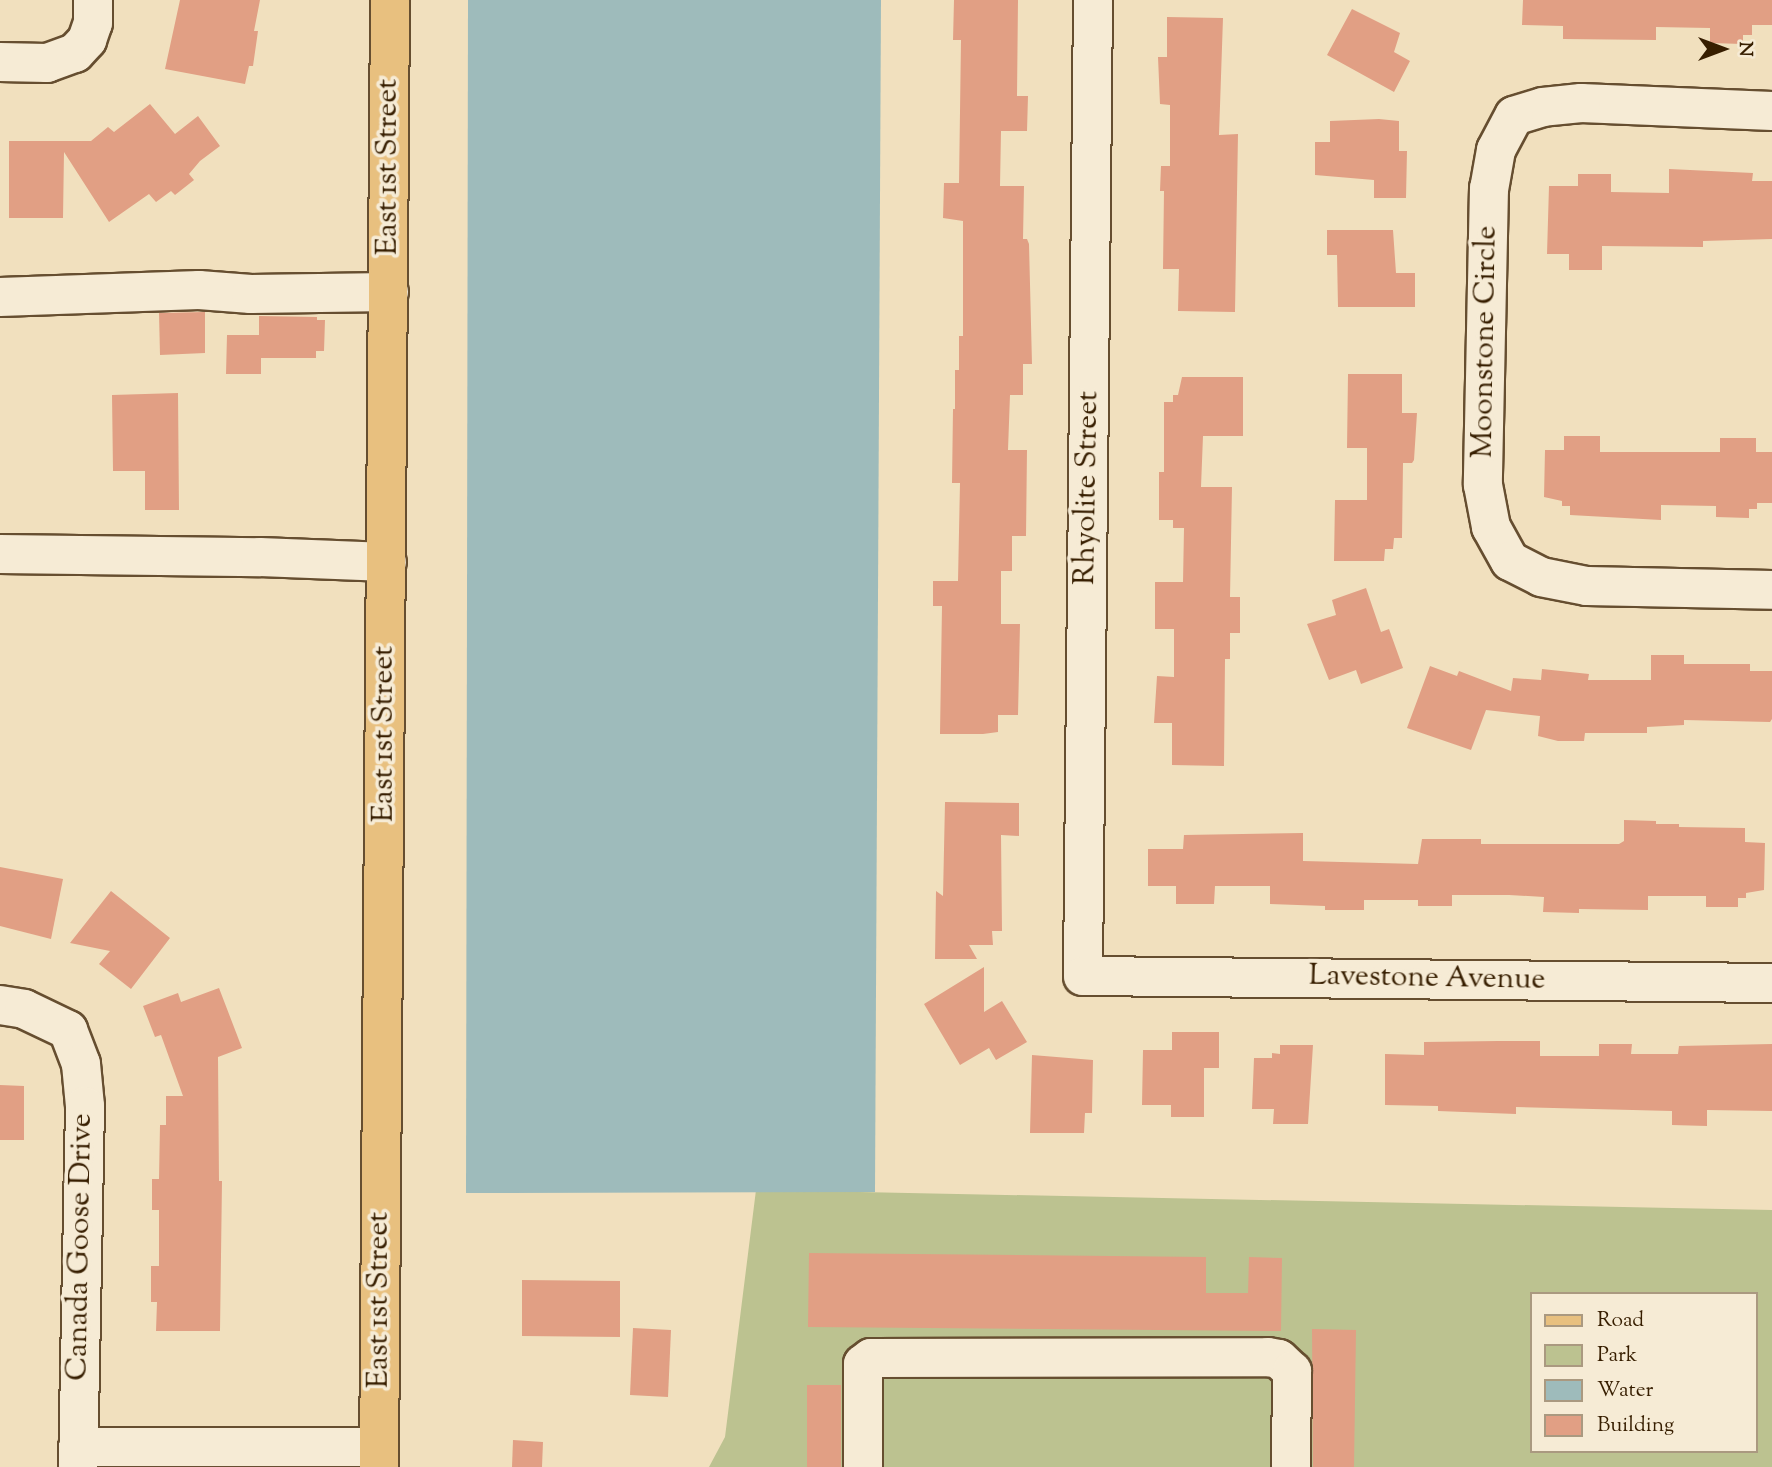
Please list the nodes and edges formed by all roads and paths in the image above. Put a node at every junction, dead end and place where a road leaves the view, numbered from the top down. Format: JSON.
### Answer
{"nodes":[{"id":1,"x":93,"y":0,"type":"edge"},
{"id":2,"x":390,"y":0,"type":"edge"},
{"id":3,"x":1093,"y":0,"type":"edge"},
{"id":4,"x":0,"y":62,"type":"edge"},
{"id":5,"x":1772,"y":111,"type":"edge"},
{"id":6,"x":389,"y":292,"type":"junction"},
{"id":7,"x":0,"y":297,"type":"edge"},
{"id":8,"x":0,"y":554,"type":"edge"},
{"id":9,"x":387,"y":562,"type":"junction"},
{"id":10,"x":1772,"y":590,"type":"edge"},
{"id":11,"x":1083,"y":976,"type":"joint"},
{"id":12,"x":1772,"y":983,"type":"edge"},
{"id":13,"x":0,"y":1005,"type":"edge"},
{"id":14,"x":78,"y":1457,"type":"edge"},
{"id":15,"x":379,"y":1457,"type":"edge"},
{"id":16,"x":863,"y":1467,"type":"edge"},
{"id":17,"x":1291,"y":1467,"type":"edge"}],
"edges":[{"from":1,"to":4,"type":"street"},
{"from":2,"to":6,"type":"main road","name":"East 1st Street"},
{"from":3,"to":11,"type":"street","name":"Rhyolite Street"},
{"from":5,"to":10,"type":"street","name":"Moonstone Circle"},
{"from":6,"to":7,"type":"street"},
{"from":6,"to":9,"type":"main road","name":"East 1st Street"},
{"from":8,"to":9,"type":"street"},
{"from":9,"to":15,"type":"main road","name":"East 1st Street"},
{"from":11,"to":12,"type":"street","name":"Lavestone Avenue"},
{"from":13,"to":14,"type":"street","name":"Canada Goose Drive"},
{"from":14,"to":15,"type":"street"},
{"from":16,"to":17,"type":"street"}]}
